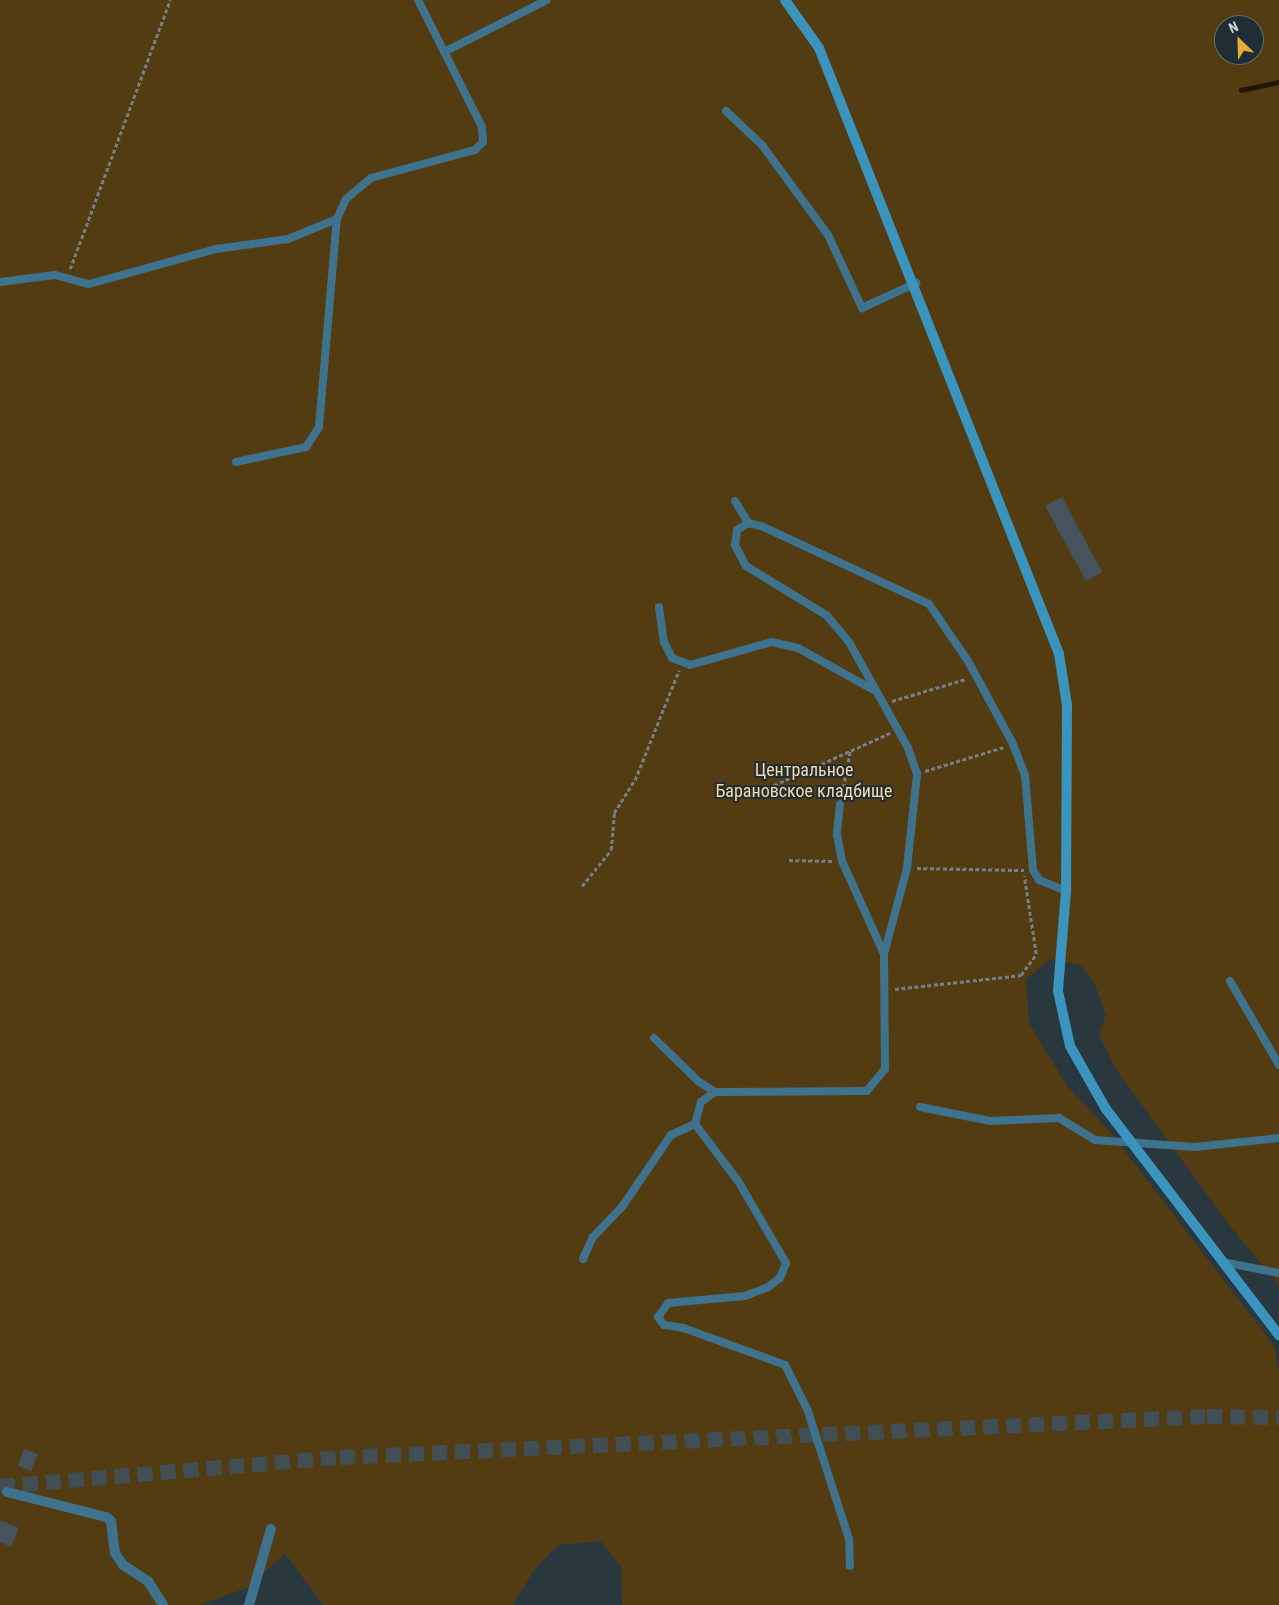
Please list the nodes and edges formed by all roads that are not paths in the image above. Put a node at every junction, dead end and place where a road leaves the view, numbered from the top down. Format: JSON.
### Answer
{"nodes":[{"id":1,"x":418,"y":0,"type":"edge"},
{"id":2,"x":547,"y":0,"type":"edge"},
{"id":3,"x":784,"y":0,"type":"edge"},
{"id":4,"x":444,"y":52,"type":"junction"},
{"id":5,"x":726,"y":111,"type":"dead end"},
{"id":6,"x":337,"y":220,"type":"junction"},
{"id":7,"x":0,"y":282,"type":"edge"},
{"id":8,"x":916,"y":283,"type":"junction"},
{"id":9,"x":236,"y":462,"type":"dead end"},
{"id":10,"x":735,"y":501,"type":"dead end"},
{"id":11,"x":748,"y":523,"type":"junction"},
{"id":12,"x":659,"y":607,"type":"dead end"},
{"id":13,"x":872,"y":689,"type":"junction"},
{"id":14,"x":840,"y":804,"type":"road end"},
{"id":15,"x":1066,"y":890,"type":"junction"},
{"id":16,"x":884,"y":954,"type":"junction"},
{"id":17,"x":1230,"y":981,"type":"dead end"},
{"id":18,"x":654,"y":1038,"type":"dead end"},
{"id":19,"x":1279,"y":1065,"type":"edge"},
{"id":20,"x":715,"y":1092,"type":"junction"},
{"id":21,"x":920,"y":1107,"type":"dead end"},
{"id":22,"x":696,"y":1124,"type":"junction"},
{"id":23,"x":1279,"y":1138,"type":"edge"},
{"id":24,"x":1130,"y":1140,"type":"junction"},
{"id":25,"x":583,"y":1259,"type":"dead end"},
{"id":26,"x":1222,"y":1262,"type":"junction"},
{"id":27,"x":1279,"y":1273,"type":"edge"},
{"id":28,"x":1279,"y":1335,"type":"edge"},
{"id":29,"x":7,"y":1492,"type":"dead end"},
{"id":30,"x":271,"y":1529,"type":"dead end"},
{"id":31,"x":850,"y":1566,"type":"dead end"},
{"id":32,"x":163,"y":1605,"type":"edge"},
{"id":33,"x":249,"y":1605,"type":"edge"}],
"edges":[{"from":1,"to":4,"type":"lane"},
{"from":2,"to":4,"type":"lane"},
{"from":3,"to":8,"type":"street"},
{"from":4,"to":6,"type":"lane"},
{"from":5,"to":8,"type":"lane"},
{"from":6,"to":7,"type":"lane"},
{"from":6,"to":9,"type":"lane"},
{"from":8,"to":15,"type":"street"},
{"from":10,"to":11,"type":"lane"},
{"from":11,"to":13,"type":"lane"},
{"from":11,"to":15,"type":"lane"},
{"from":12,"to":13,"type":"lane"},
{"from":13,"to":16,"type":"lane"},
{"from":14,"to":16,"type":"lane"},
{"from":15,"to":24,"type":"street"},
{"from":16,"to":20,"type":"lane"},
{"from":17,"to":19,"type":"lane"},
{"from":18,"to":20,"type":"lane"},
{"from":20,"to":22,"type":"lane"},
{"from":21,"to":24,"type":"lane"},
{"from":22,"to":25,"type":"lane"},
{"from":22,"to":31,"type":"lane"},
{"from":23,"to":24,"type":"lane"},
{"from":24,"to":26,"type":"street"},
{"from":26,"to":27,"type":"lane"},
{"from":26,"to":28,"type":"street"},
{"from":29,"to":32,"type":"street"},
{"from":30,"to":33,"type":"street"}]}
